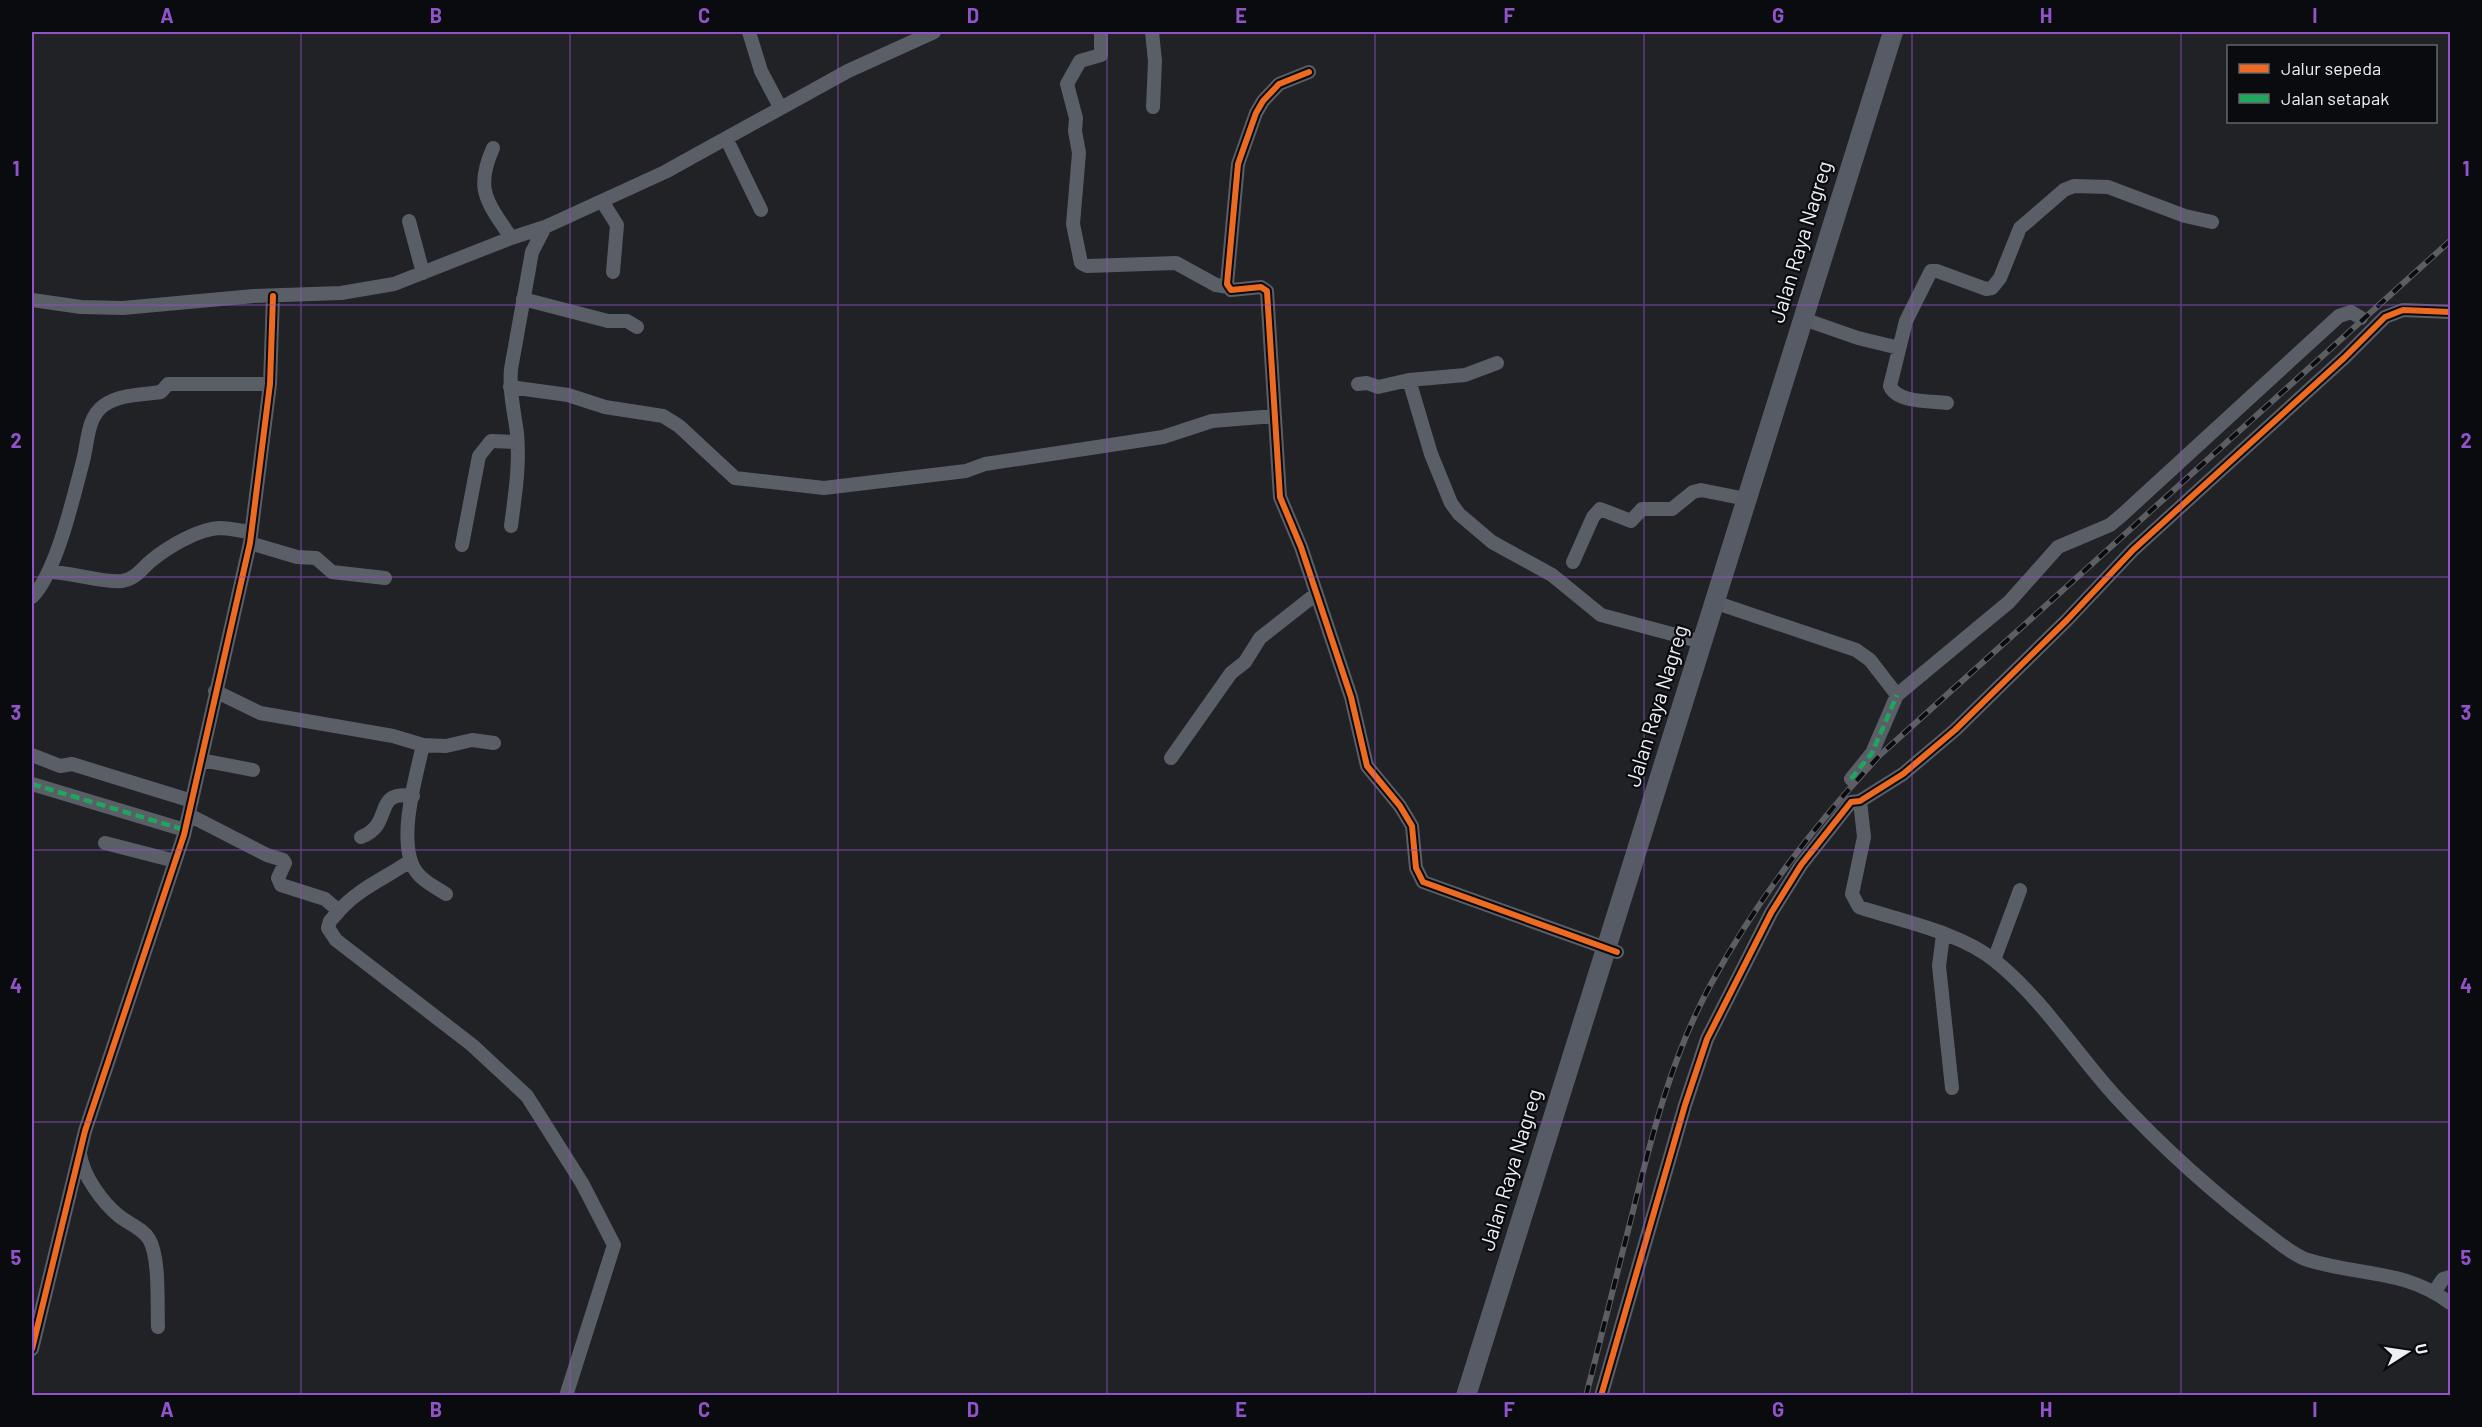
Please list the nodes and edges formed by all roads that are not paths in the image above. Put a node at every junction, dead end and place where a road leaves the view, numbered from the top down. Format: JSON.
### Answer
{"nodes":[{"id":1,"x":749,"y":32,"type":"edge"},
{"id":2,"x":934,"y":32,"type":"edge"},
{"id":3,"x":1101,"y":32,"type":"edge"},
{"id":4,"x":1152,"y":32,"type":"edge"},
{"id":5,"x":1893,"y":32,"type":"edge"},
{"id":6,"x":1906,"y":32,"type":"edge"},
{"id":7,"x":1309,"y":72,"type":"dead end"},
{"id":8,"x":780,"y":107,"type":"junction"},
{"id":9,"x":1153,"y":107,"type":"dead end"},
{"id":10,"x":726,"y":138,"type":"junction"},
{"id":11,"x":493,"y":148,"type":"dead end"},
{"id":12,"x":602,"y":201,"type":"junction"},
{"id":13,"x":761,"y":210,"type":"dead end"},
{"id":14,"x":409,"y":221,"type":"dead end"},
{"id":15,"x":2212,"y":222,"type":"dead end"},
{"id":16,"x":545,"y":227,"type":"junction"},
{"id":17,"x":511,"y":238,"type":"junction"},
{"id":18,"x":613,"y":272,"type":"dead end"},
{"id":19,"x":423,"y":273,"type":"junction"},
{"id":20,"x":1228,"y":287,"type":"junction"},
{"id":21,"x":273,"y":296,"type":"junction"},
{"id":22,"x":523,"y":299,"type":"junction"},
{"id":23,"x":32,"y":300,"type":"edge"},
{"id":24,"x":2451,"y":312,"type":"edge"},
{"id":25,"x":1812,"y":322,"type":"junction"},
{"id":26,"x":2373,"y":323,"type":"junction"},
{"id":27,"x":637,"y":327,"type":"dead end"},
{"id":28,"x":1896,"y":347,"type":"junction"},
{"id":29,"x":1497,"y":363,"type":"dead end"},
{"id":30,"x":1409,"y":380,"type":"junction"},
{"id":31,"x":270,"y":384,"type":"junction"},
{"id":32,"x":1358,"y":384,"type":"dead end"},
{"id":33,"x":510,"y":387,"type":"junction"},
{"id":34,"x":1947,"y":403,"type":"dead end"},
{"id":35,"x":1274,"y":416,"type":"junction"},
{"id":36,"x":517,"y":442,"type":"junction"},
{"id":37,"x":1746,"y":499,"type":"junction"},
{"id":38,"x":511,"y":526,"type":"dead end"},
{"id":39,"x":250,"y":538,"type":"junction"},
{"id":40,"x":462,"y":545,"type":"dead end"},
{"id":41,"x":1573,"y":562,"type":"dead end"},
{"id":42,"x":48,"y":572,"type":"junction"},
{"id":43,"x":386,"y":578,"type":"dead end"},
{"id":44,"x":1316,"y":594,"type":"junction"},
{"id":45,"x":32,"y":597,"type":"edge"},
{"id":46,"x":1720,"y":603,"type":"junction"},
{"id":47,"x":1702,"y":642,"type":"junction"},
{"id":48,"x":215,"y":691,"type":"junction"},
{"id":49,"x":1897,"y":695,"type":"junction"},
{"id":50,"x":494,"y":743,"type":"dead end"},
{"id":51,"x":423,"y":745,"type":"junction"},
{"id":52,"x":32,"y":755,"type":"edge"},
{"id":53,"x":1171,"y":758,"type":"dead end"},
{"id":54,"x":201,"y":760,"type":"junction"},
{"id":55,"x":253,"y":770,"type":"dead end"},
{"id":56,"x":1851,"y":779,"type":"dead end"},
{"id":57,"x":32,"y":784,"type":"edge"},
{"id":58,"x":413,"y":796,"type":"junction"},
{"id":59,"x":1860,"y":801,"type":"junction"},
{"id":60,"x":191,"y":808,"type":"junction"},
{"id":61,"x":185,"y":830,"type":"junction"},
{"id":62,"x":361,"y":837,"type":"dead end"},
{"id":63,"x":105,"y":843,"type":"dead end"},
{"id":64,"x":175,"y":861,"type":"junction"},
{"id":65,"x":410,"y":861,"type":"junction"},
{"id":66,"x":2020,"y":890,"type":"dead end"},
{"id":67,"x":446,"y":894,"type":"dead end"},
{"id":68,"x":339,"y":911,"type":"junction"},
{"id":69,"x":1943,"y":935,"type":"junction"},
{"id":70,"x":1611,"y":949,"type":"junction"},
{"id":71,"x":1994,"y":960,"type":"junction"},
{"id":72,"x":1952,"y":1088,"type":"dead end"},
{"id":73,"x":80,"y":1152,"type":"junction"},
{"id":74,"x":2451,"y":1277,"type":"edge"},
{"id":75,"x":2434,"y":1291,"type":"junction"},
{"id":76,"x":2451,"y":1303,"type":"edge"},
{"id":77,"x":158,"y":1327,"type":"dead end"},
{"id":78,"x":32,"y":1349,"type":"edge"},
{"id":79,"x":566,"y":1395,"type":"edge"},
{"id":80,"x":1466,"y":1395,"type":"edge"},
{"id":81,"x":1480,"y":1395,"type":"edge"},
{"id":82,"x":1601,"y":1395,"type":"edge"}],
"edges":[{"from":1,"to":8,"type":"street"},
{"from":2,"to":8,"type":"street"},
{"from":3,"to":20,"type":"street"},
{"from":4,"to":9,"type":"street"},
{"from":5,"to":37,"type":"highway","name":"Jalan Raya Nagreg"},
{"from":6,"to":25,"type":"highway","name":"Jalan Raya Nagreg"},
{"from":7,"to":20,"type":"street"},
{"from":8,"to":10,"type":"street"},
{"from":10,"to":12,"type":"street"},
{"from":10,"to":13,"type":"street"},
{"from":11,"to":17,"type":"street"},
{"from":12,"to":16,"type":"street"},
{"from":12,"to":18,"type":"street"},
{"from":14,"to":19,"type":"street"},
{"from":15,"to":28,"type":"street"},
{"from":16,"to":17,"type":"street"},
{"from":16,"to":22,"type":"street"},
{"from":17,"to":19,"type":"street"},
{"from":19,"to":21,"type":"street"},
{"from":20,"to":35,"type":"street"},
{"from":21,"to":23,"type":"street"},
{"from":21,"to":31,"type":"street"},
{"from":22,"to":27,"type":"street"},
{"from":22,"to":33,"type":"street"},
{"from":24,"to":26,"type":"street"},
{"from":25,"to":28,"type":"street"},
{"from":25,"to":46,"type":"highway","name":"Jalan Raya Nagreg"},
{"from":26,"to":49,"type":"street"},
{"from":26,"to":59,"type":"street"},
{"from":28,"to":34,"type":"street"},
{"from":29,"to":30,"type":"street"},
{"from":30,"to":32,"type":"street"},
{"from":30,"to":47,"type":"street"},
{"from":31,"to":39,"type":"street"},
{"from":31,"to":42,"type":"street"},
{"from":33,"to":35,"type":"street"},
{"from":33,"to":36,"type":"street"},
{"from":35,"to":44,"type":"street"},
{"from":36,"to":38,"type":"street"},
{"from":36,"to":40,"type":"street"},
{"from":37,"to":41,"type":"street"},
{"from":37,"to":46,"type":"highway","name":"Jalan Raya Nagreg"},
{"from":39,"to":42,"type":"street"},
{"from":39,"to":43,"type":"street"},
{"from":39,"to":48,"type":"street"},
{"from":42,"to":45,"type":"street"},
{"from":44,"to":53,"type":"street"},
{"from":44,"to":70,"type":"street"},
{"from":46,"to":47,"type":"highway","name":"Jalan Raya Nagreg"},
{"from":46,"to":49,"type":"street"},
{"from":46,"to":70,"type":"highway","name":"Jalan Raya Nagreg"},
{"from":47,"to":70,"type":"highway","name":"Jalan Raya Nagreg"},
{"from":48,"to":51,"type":"street"},
{"from":48,"to":54,"type":"street"},
{"from":49,"to":56,"type":"street"},
{"from":50,"to":51,"type":"street"},
{"from":51,"to":58,"type":"street"},
{"from":52,"to":60,"type":"street"},
{"from":54,"to":55,"type":"street"},
{"from":54,"to":60,"type":"street"},
{"from":57,"to":61,"type":"street"},
{"from":58,"to":62,"type":"street"},
{"from":58,"to":65,"type":"street"},
{"from":59,"to":69,"type":"street"},
{"from":59,"to":82,"type":"street"},
{"from":60,"to":61,"type":"street"},
{"from":60,"to":68,"type":"street"},
{"from":61,"to":64,"type":"street"},
{"from":63,"to":64,"type":"street"},
{"from":64,"to":73,"type":"street"},
{"from":65,"to":67,"type":"street"},
{"from":65,"to":68,"type":"street"},
{"from":66,"to":71,"type":"street"},
{"from":68,"to":79,"type":"street"},
{"from":69,"to":71,"type":"street"},
{"from":69,"to":72,"type":"street"},
{"from":70,"to":80,"type":"highway","name":"Jalan Raya Nagreg"},
{"from":70,"to":81,"type":"highway","name":"Jalan Raya Nagreg"},
{"from":71,"to":75,"type":"street"},
{"from":73,"to":77,"type":"street"},
{"from":73,"to":78,"type":"street"},
{"from":74,"to":75,"type":"street"},
{"from":75,"to":76,"type":"street"}]}
